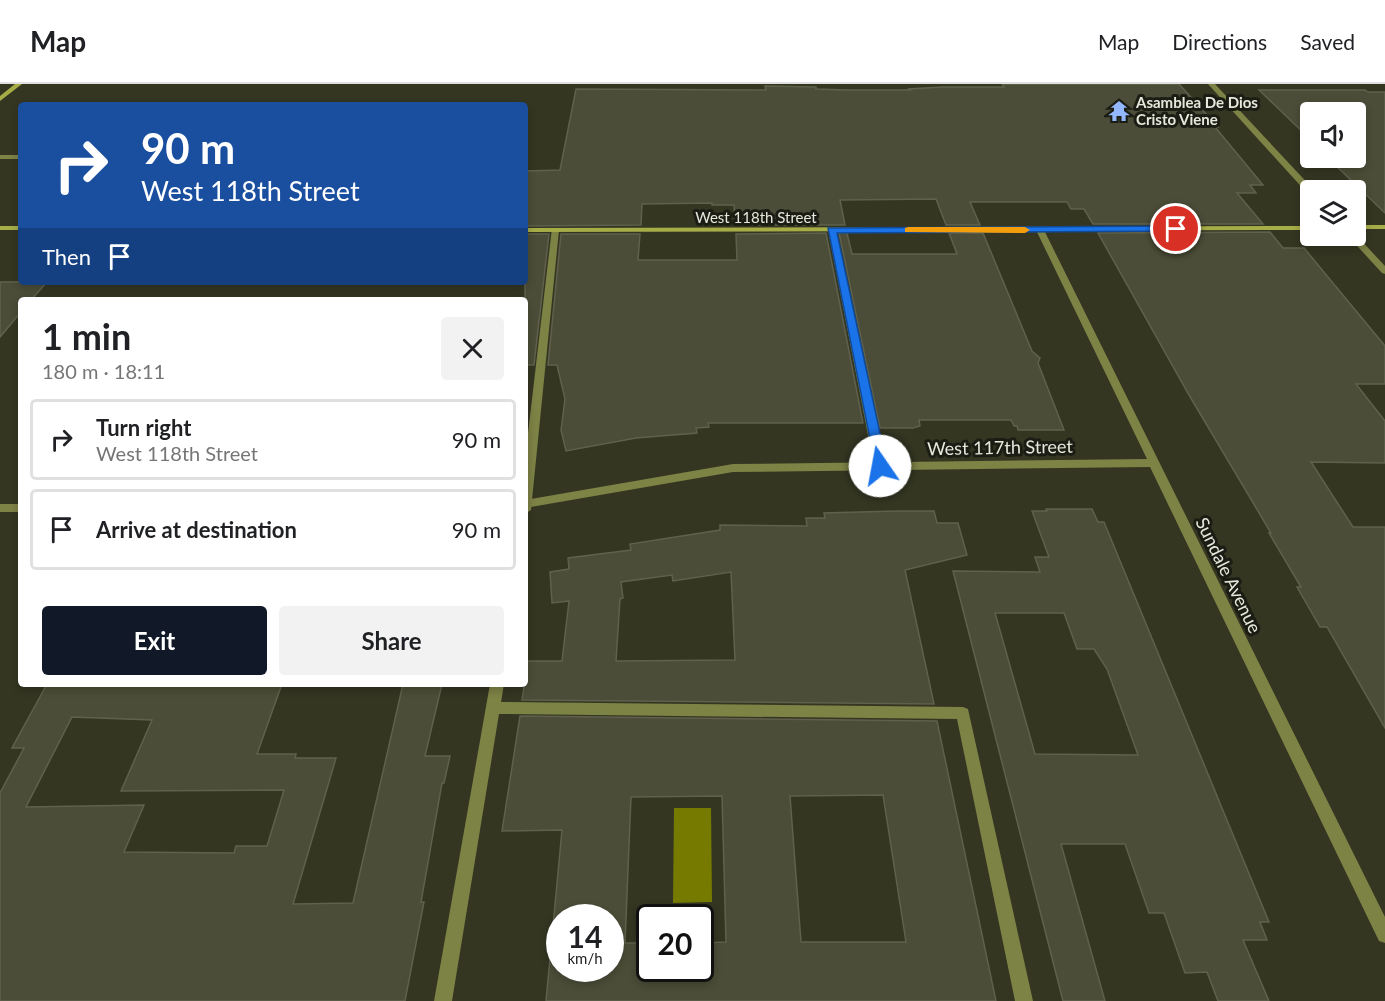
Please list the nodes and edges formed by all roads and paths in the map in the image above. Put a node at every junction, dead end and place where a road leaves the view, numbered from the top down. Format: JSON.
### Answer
{"nodes":[{"id":1,"x":19,"y":84,"type":"edge"},
{"id":2,"x":1211,"y":84,"type":"edge"},
{"id":3,"x":0,"y":99,"type":"edge"},
{"id":4,"x":0,"y":157,"type":"edge"},
{"id":5,"x":18,"y":157,"type":"edge"},
{"id":6,"x":1300,"y":180,"type":"edge"},
{"id":7,"x":1366,"y":227,"type":"edge"},
{"id":8,"x":1385,"y":227,"type":"edge"},
{"id":9,"x":0,"y":228,"type":"edge"},
{"id":10,"x":18,"y":228,"type":"edge"},
{"id":11,"x":1300,"y":228,"type":"edge"},
{"id":12,"x":528,"y":230,"type":"edge"},
{"id":13,"x":555,"y":230,"type":"junction"},
{"id":14,"x":832,"y":230,"type":"junction"},
{"id":15,"x":1040,"y":230,"type":"junction"},
{"id":16,"x":1361,"y":246,"type":"edge"},
{"id":17,"x":1385,"y":271,"type":"edge"},
{"id":18,"x":1155,"y":464,"type":"junction"},
{"id":19,"x":880,"y":466,"type":"junction"},
{"id":20,"x":528,"y":478,"type":"edge"},
{"id":21,"x":528,"y":505,"type":"edge"},
{"id":22,"x":0,"y":508,"type":"edge"},
{"id":23,"x":18,"y":508,"type":"edge"},
{"id":24,"x":496,"y":687,"type":"edge"},
{"id":25,"x":493,"y":708,"type":"junction"},
{"id":26,"x":1385,"y":935,"type":"edge"},
{"id":27,"x":443,"y":1001,"type":"edge"},
{"id":28,"x":1024,"y":1001,"type":"edge"}],
"edges":[{"from":1,"to":3,"type":"street"},
{"from":2,"to":6,"type":"street"},
{"from":4,"to":5,"type":"street"},
{"from":7,"to":8,"type":"street"},
{"from":9,"to":10,"type":"street"},
{"from":11,"to":15,"type":"street","name":"West 118th Street"},
{"from":12,"to":13,"type":"street","name":"West 118th Street"},
{"from":13,"to":14,"type":"street","name":"West 118th Street"},
{"from":13,"to":20,"type":"street"},
{"from":14,"to":15,"type":"street","name":"West 118th Street"},
{"from":14,"to":19,"type":"street"},
{"from":15,"to":18,"type":"street","name":"Sundale Avenue"},
{"from":16,"to":17,"type":"street"},
{"from":18,"to":19,"type":"street","name":"West 117th Street"},
{"from":18,"to":26,"type":"street","name":"Sundale Avenue"},
{"from":19,"to":21,"type":"street","name":"West 117th Street"},
{"from":22,"to":23,"type":"street"},
{"from":24,"to":25,"type":"street"},
{"from":25,"to":27,"type":"street"},
{"from":25,"to":28,"type":"street"}]}
